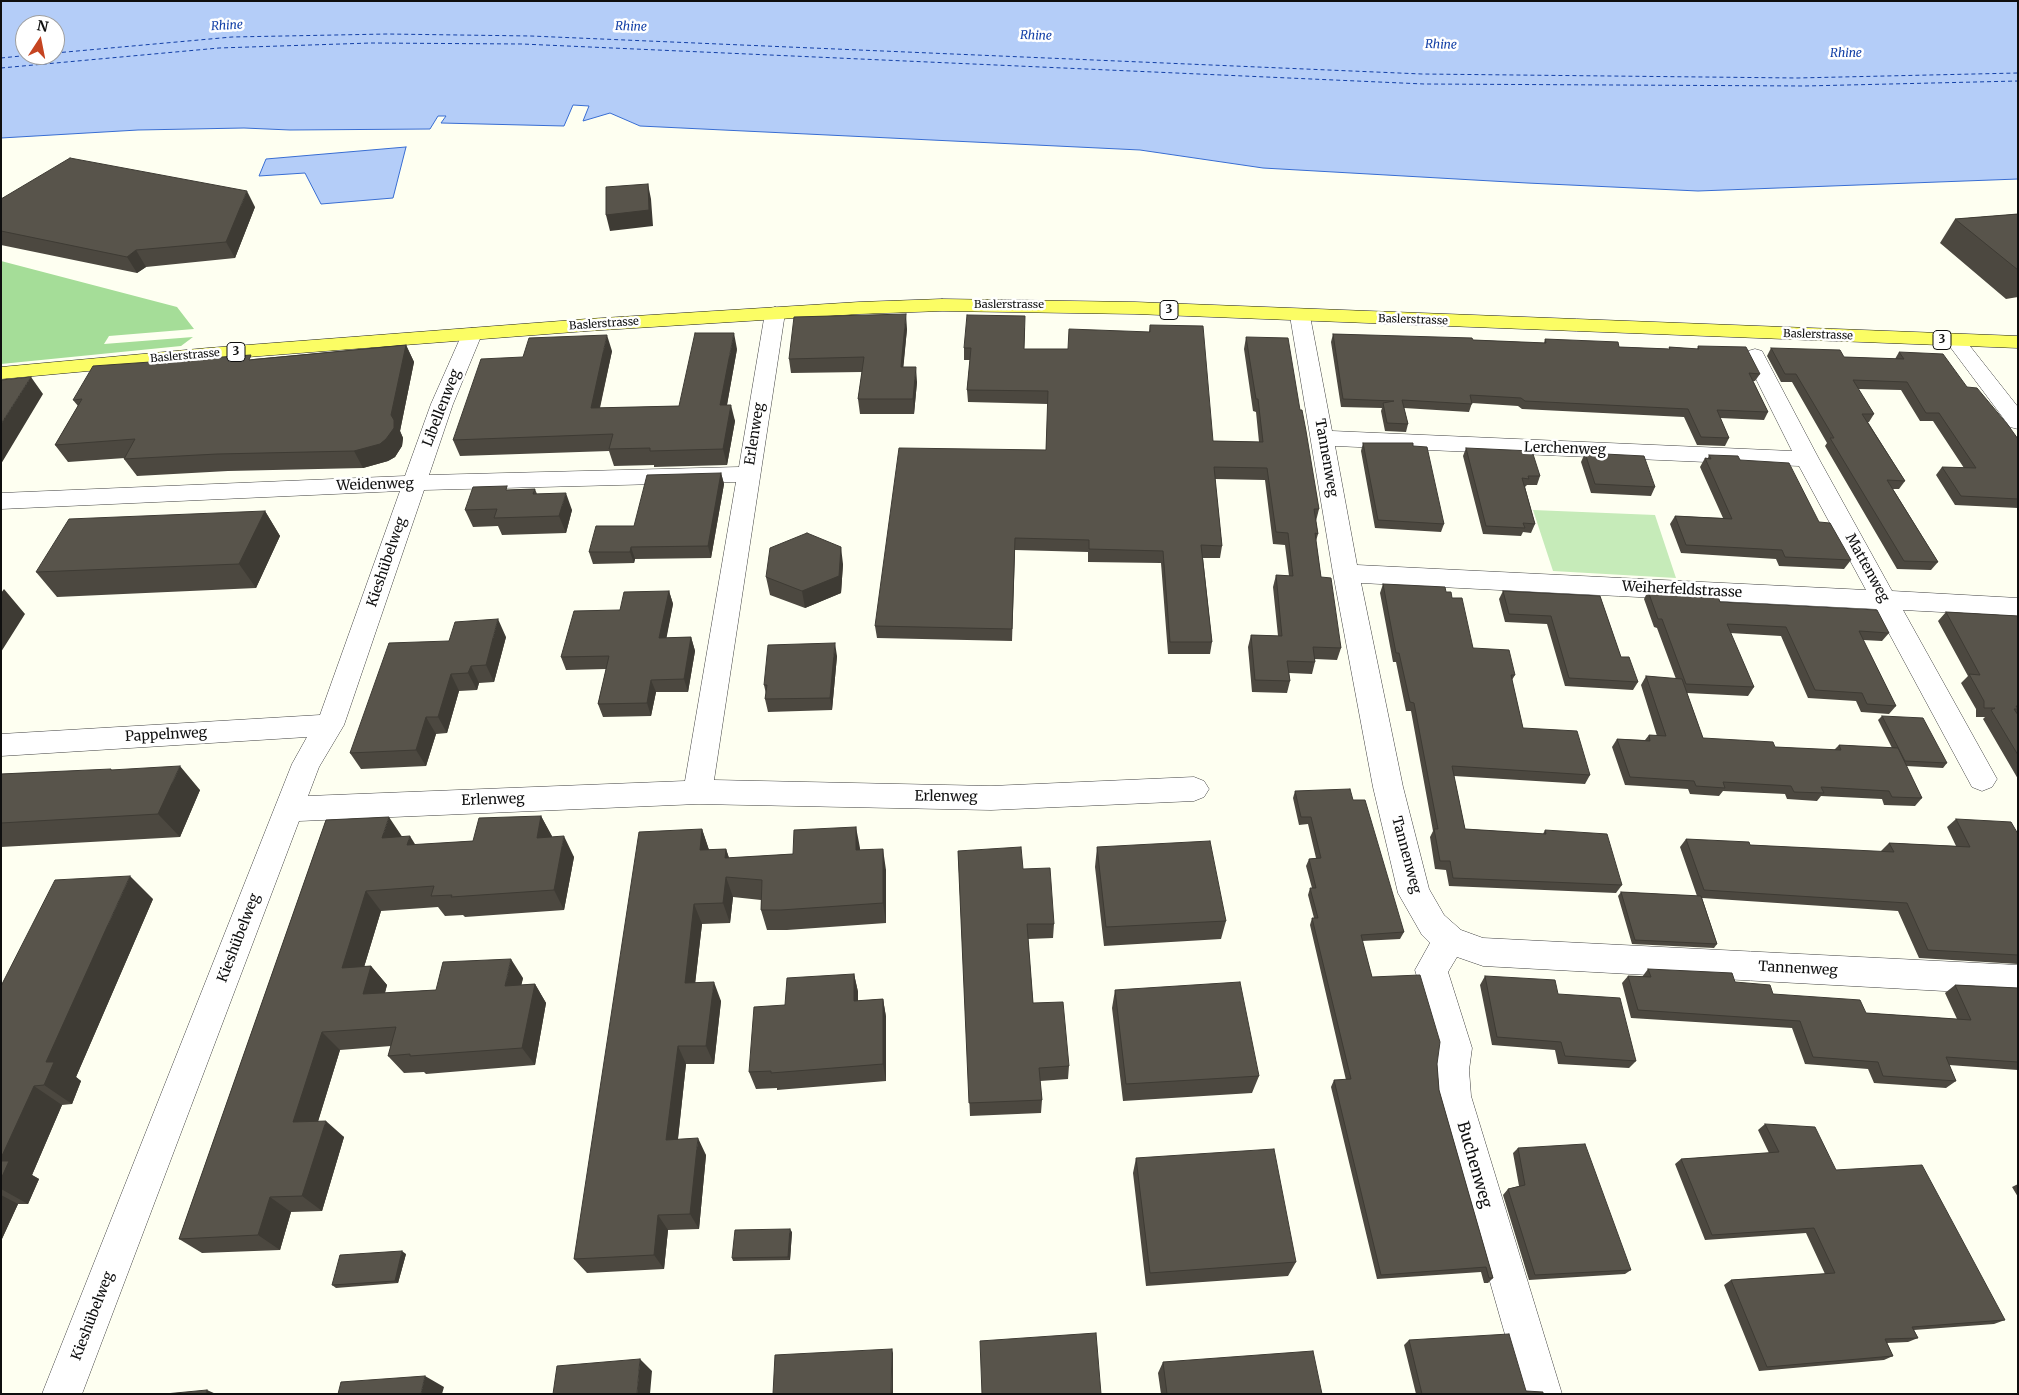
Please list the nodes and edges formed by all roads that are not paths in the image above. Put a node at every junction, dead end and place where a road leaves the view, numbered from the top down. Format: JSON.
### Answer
{"nodes":[{"id":1,"x":775,"y":313,"type":"junction"},
{"id":2,"x":1300,"y":316,"type":"junction"},
{"id":3,"x":472,"y":334,"type":"junction"},
{"id":4,"x":1955,"y":340,"type":"junction"},
{"id":5,"x":2018,"y":342,"type":"edge"},
{"id":6,"x":1755,"y":355,"type":"dead end"},
{"id":7,"x":1,"y":374,"type":"edge"},
{"id":8,"x":2018,"y":422,"type":"edge"},
{"id":9,"x":1322,"y":438,"type":"junction"},
{"id":10,"x":1808,"y":459,"type":"junction"},
{"id":11,"x":749,"y":474,"type":"junction"},
{"id":12,"x":415,"y":483,"type":"junction"},
{"id":13,"x":1,"y":501,"type":"edge"},
{"id":14,"x":1346,"y":573,"type":"junction"},
{"id":15,"x":1884,"y":600,"type":"junction"},
{"id":16,"x":2018,"y":607,"type":"edge"},
{"id":17,"x":330,"y":725,"type":"junction"},
{"id":18,"x":1,"y":745,"type":"edge"},
{"id":19,"x":1982,"y":779,"type":"dead end"},
{"id":20,"x":1194,"y":789,"type":"dead end"},
{"id":21,"x":698,"y":792,"type":"junction"},
{"id":22,"x":289,"y":809,"type":"junction"},
{"id":23,"x":1450,"y":940,"type":"junction"},
{"id":24,"x":2018,"y":980,"type":"edge"},
{"id":25,"x":62,"y":1394,"type":"edge"},
{"id":26,"x":1542,"y":1394,"type":"edge"}],
"edges":[{"from":1,"to":2,"type":"main road","name":"Baslerstrasse","number":"3"},
{"from":1,"to":3,"type":"main road","name":"Baslerstrasse","number":"3"},
{"from":1,"to":11,"type":"street","name":"Erlenweg"},
{"from":2,"to":4,"type":"main road","name":"Baslerstrasse","number":"3"},
{"from":2,"to":9,"type":"street","name":"Tannenweg"},
{"from":3,"to":7,"type":"main road","name":"Baslerstrasse","number":"3"},
{"from":3,"to":12,"type":"street","name":"Libellenweg"},
{"from":4,"to":5,"type":"main road","name":"Baslerstrasse","number":"3"},
{"from":4,"to":8,"type":"street"},
{"from":6,"to":10,"type":"street","name":"Mattenweg"},
{"from":9,"to":10,"type":"street","name":"Lerchenweg"},
{"from":9,"to":14,"type":"street","name":"Tannenweg"},
{"from":10,"to":15,"type":"street","name":"Mattenweg"},
{"from":11,"to":12,"type":"street","name":"Weidenweg"},
{"from":11,"to":21,"type":"street","name":"Erlenweg"},
{"from":12,"to":13,"type":"street","name":"Weidenweg"},
{"from":12,"to":17,"type":"street","name":"Kieshübelweg"},
{"from":14,"to":15,"type":"street","name":"Weiherfeldstrasse"},
{"from":14,"to":23,"type":"street","name":"Tannenweg"},
{"from":15,"to":16,"type":"street","name":"Weiherfeldstrasse"},
{"from":15,"to":19,"type":"street","name":"Mattenweg"},
{"from":17,"to":18,"type":"street","name":"Pappelnweg"},
{"from":17,"to":22,"type":"street","name":"Kieshübelweg"},
{"from":20,"to":21,"type":"street","name":"Erlenweg"},
{"from":21,"to":22,"type":"street","name":"Erlenweg"},
{"from":22,"to":25,"type":"street","name":"Kieshübelweg"},
{"from":23,"to":24,"type":"street","name":"Tannenweg"},
{"from":23,"to":26,"type":"street","name":"Buchenweg"}]}
